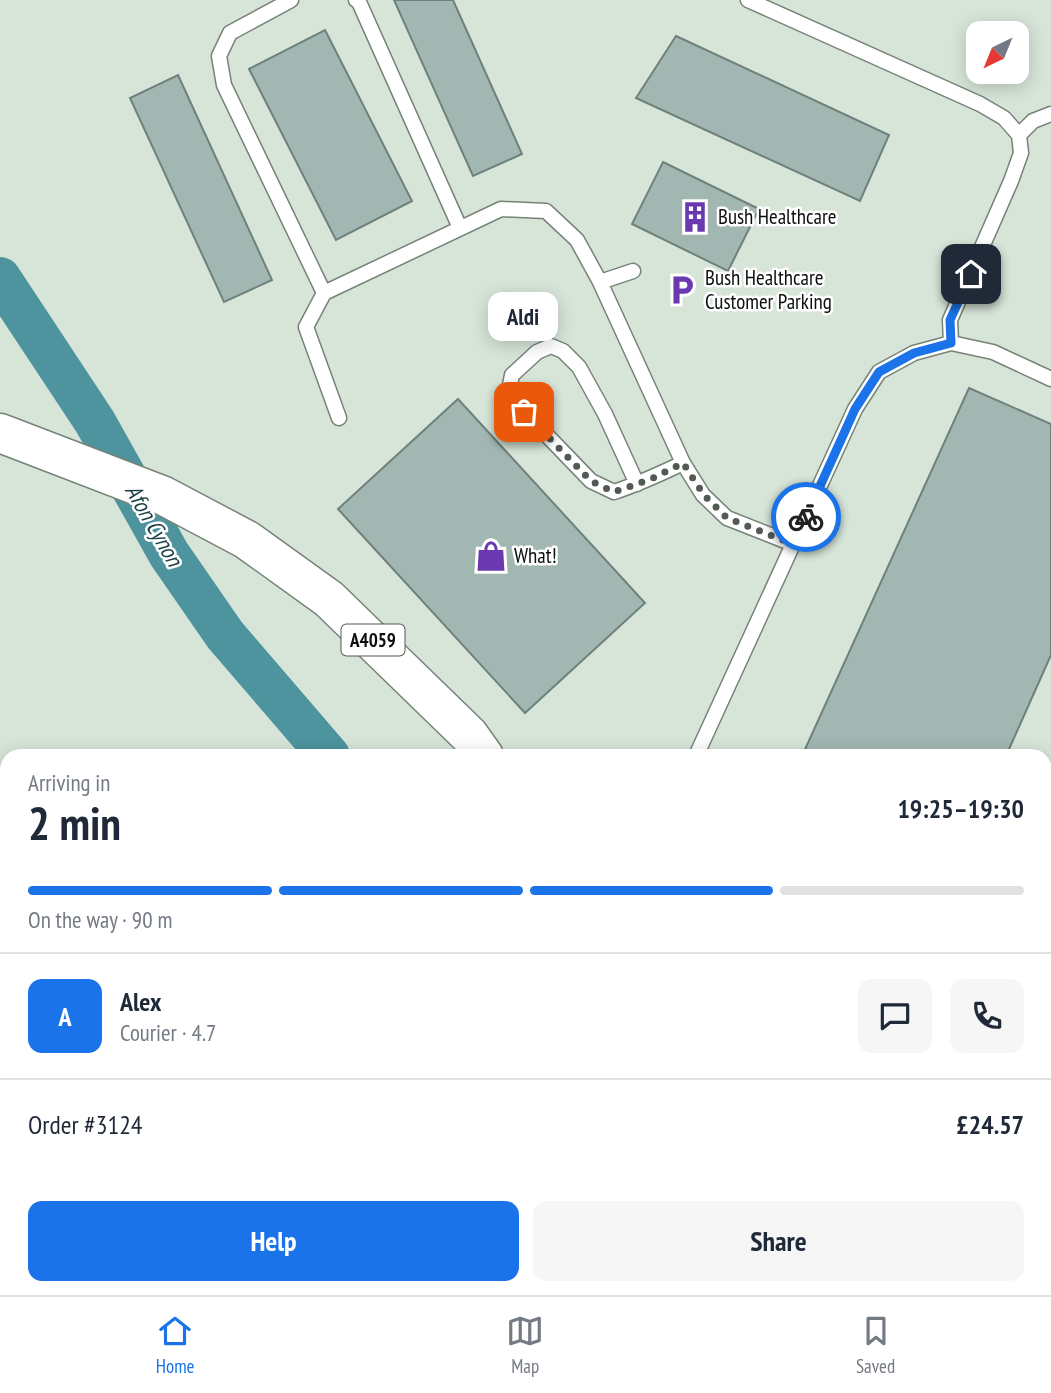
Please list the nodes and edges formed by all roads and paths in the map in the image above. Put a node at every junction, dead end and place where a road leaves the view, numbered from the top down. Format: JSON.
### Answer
{"nodes":[{"id":1,"x":291,"y":0,"type":"edge"},
{"id":2,"x":356,"y":0,"type":"edge"},
{"id":3,"x":748,"y":0,"type":"edge"},
{"id":4,"x":1051,"y":114,"type":"edge"},
{"id":5,"x":1018,"y":135,"type":"junction"},
{"id":6,"x":460,"y":228,"type":"junction"},
{"id":7,"x":633,"y":271,"type":"dead end"},
{"id":8,"x":600,"y":282,"type":"junction"},
{"id":9,"x":324,"y":293,"type":"junction"},
{"id":10,"x":951,"y":343,"type":"junction"},
{"id":11,"x":1051,"y":379,"type":"edge"},
{"id":12,"x":338,"y":418,"type":"dead end"},
{"id":13,"x":0,"y":433,"type":"edge"},
{"id":14,"x":683,"y":463,"type":"junction"},
{"id":15,"x":637,"y":484,"type":"junction"},
{"id":16,"x":793,"y":544,"type":"junction"},
{"id":17,"x":479,"y":749,"type":"edge"},
{"id":18,"x":699,"y":749,"type":"edge"}],
"edges":[{"from":1,"to":9,"type":"lane"},
{"from":2,"to":6,"type":"lane"},
{"from":3,"to":5,"type":"lane"},
{"from":4,"to":5,"type":"lane"},
{"from":5,"to":10,"type":"lane"},
{"from":6,"to":8,"type":"lane"},
{"from":6,"to":9,"type":"lane"},
{"from":7,"to":8,"type":"lane"},
{"from":8,"to":14,"type":"lane"},
{"from":9,"to":12,"type":"lane"},
{"from":10,"to":11,"type":"lane"},
{"from":10,"to":16,"type":"lane"},
{"from":13,"to":17,"type":"main road","number":"A4059"},
{"from":14,"to":15,"type":"lane"},
{"from":14,"to":16,"type":"lane"},
{"from":15,"to":15,"type":"lane"},
{"from":16,"to":18,"type":"lane"}]}
